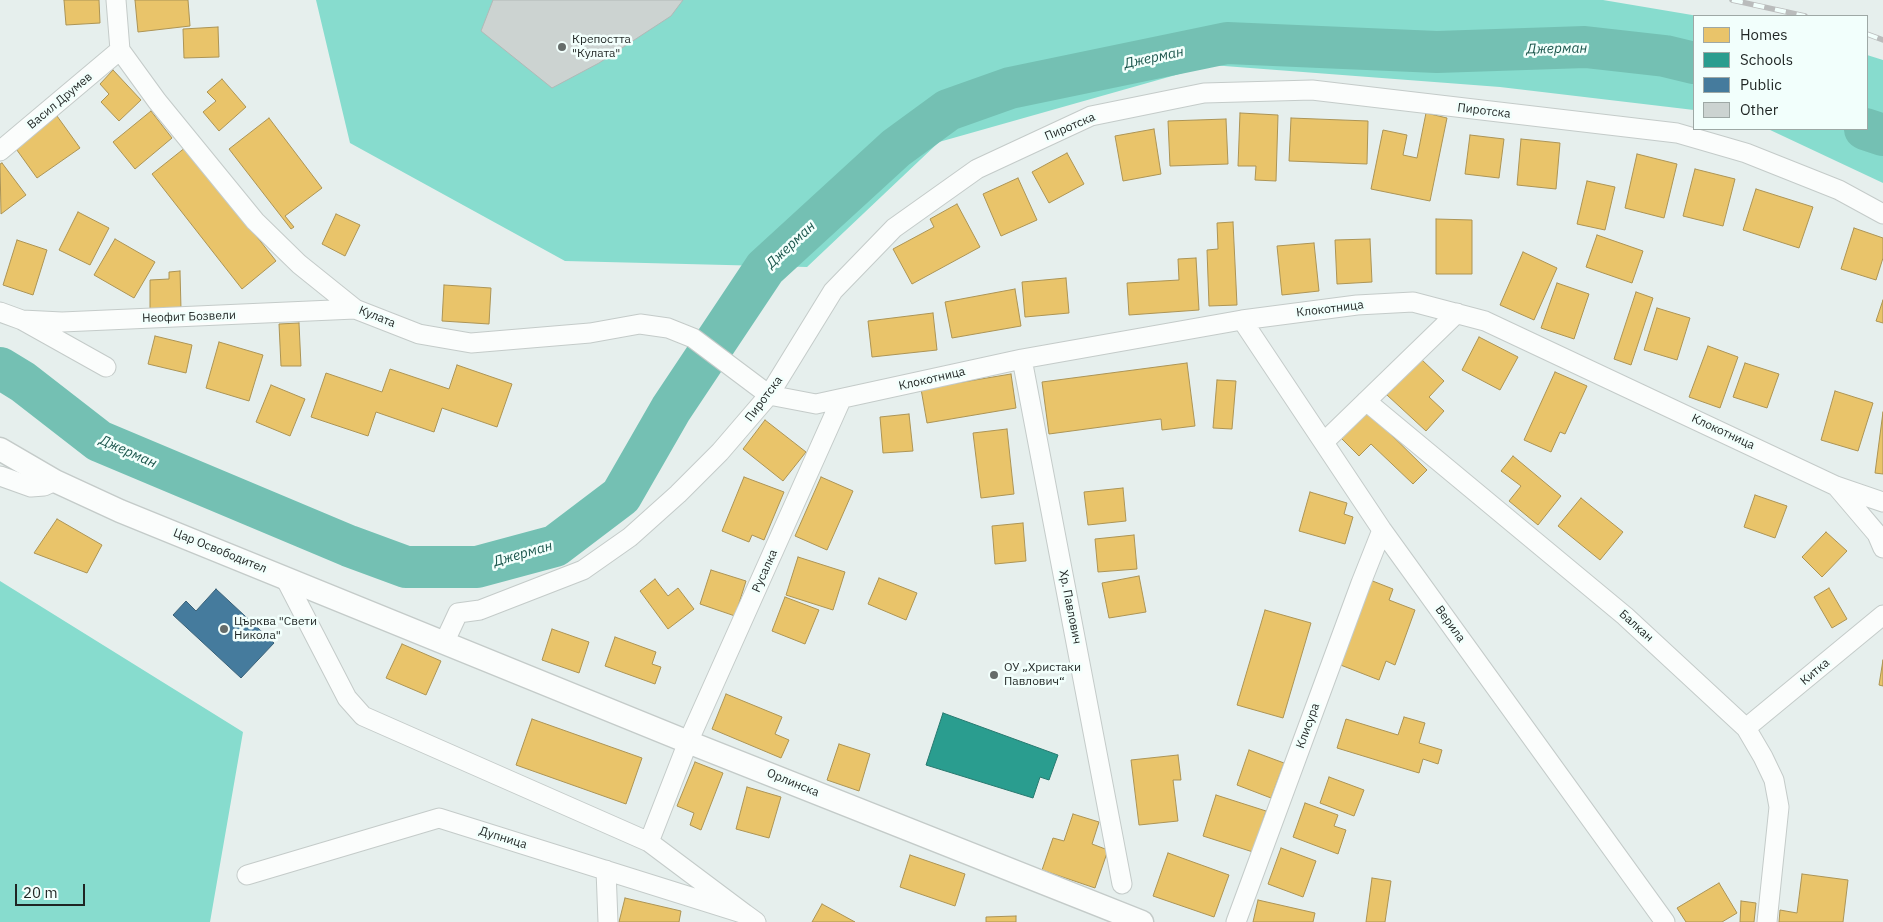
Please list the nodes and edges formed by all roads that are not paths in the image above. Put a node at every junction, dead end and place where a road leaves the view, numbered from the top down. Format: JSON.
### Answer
{"nodes":[{"id":1,"x":116,"y":0,"type":"edge"},
{"id":2,"x":120,"y":50,"type":"junction"},
{"id":3,"x":0,"y":151,"type":"edge"},
{"id":4,"x":1883,"y":214,"type":"edge"},
{"id":5,"x":356,"y":309,"type":"junction"},
{"id":6,"x":0,"y":312,"type":"edge"},
{"id":7,"x":1457,"y":313,"type":"junction"},
{"id":8,"x":22,"y":320,"type":"junction"},
{"id":9,"x":1242,"y":320,"type":"junction"},
{"id":10,"x":1022,"y":359,"type":"junction"},
{"id":11,"x":106,"y":367,"type":"dead end"},
{"id":12,"x":750,"y":381,"type":"joint"},
{"id":13,"x":769,"y":395,"type":"junction"},
{"id":14,"x":841,"y":400,"type":"junction"},
{"id":15,"x":1366,"y":400,"type":"junction"},
{"id":16,"x":1324,"y":442,"type":"junction"},
{"id":17,"x":0,"y":449,"type":"edge"},
{"id":18,"x":0,"y":476,"type":"edge"},
{"id":19,"x":55,"y":481,"type":"junction"},
{"id":20,"x":1836,"y":486,"type":"junction"},
{"id":21,"x":1883,"y":502,"type":"edge"},
{"id":22,"x":1382,"y":530,"type":"junction"},
{"id":23,"x":1883,"y":548,"type":"edge"},
{"id":24,"x":285,"y":578,"type":"junction"},
{"id":25,"x":1883,"y":615,"type":"edge"},
{"id":26,"x":444,"y":642,"type":"junction"},
{"id":27,"x":1746,"y":728,"type":"junction"},
{"id":28,"x":688,"y":742,"type":"junction"},
{"id":29,"x":649,"y":842,"type":"junction"},
{"id":30,"x":606,"y":870,"type":"junction"},
{"id":31,"x":247,"y":875,"type":"dead end"},
{"id":32,"x":1122,"y":884,"type":"dead end"},
{"id":33,"x":751,"y":918,"type":"edge"},
{"id":34,"x":608,"y":922,"type":"edge"},
{"id":35,"x":1142,"y":922,"type":"edge"},
{"id":36,"x":1236,"y":922,"type":"edge"},
{"id":37,"x":1665,"y":922,"type":"edge"},
{"id":38,"x":1766,"y":922,"type":"edge"}],
"edges":[{"from":1,"to":2,"type":"street"},
{"from":2,"to":3,"type":"street","name":"Васил Друмев"},
{"from":2,"to":5,"type":"street","name":"Кулата"},
{"from":4,"to":13,"type":"street","name":"Пиротска"},
{"from":5,"to":8,"type":"street","name":"Неофит Бозвели"},
{"from":5,"to":12,"type":"street","name":"Кулата"},
{"from":6,"to":8,"type":"street"},
{"from":7,"to":9,"type":"street","name":"Клокотница"},
{"from":7,"to":15,"type":"street"},
{"from":7,"to":20,"type":"street","name":"Клокотница"},
{"from":8,"to":11,"type":"street"},
{"from":9,"to":10,"type":"street","name":"Клокотница"},
{"from":9,"to":16,"type":"street","name":"Верила"},
{"from":10,"to":14,"type":"street","name":"Клокотница"},
{"from":10,"to":32,"type":"street","name":"Хр. Павлович"},
{"from":12,"to":13,"type":"street","name":"Клокотница"},
{"from":13,"to":14,"type":"street","name":"Клокотница"},
{"from":13,"to":26,"type":"street","name":"Пиротска"},
{"from":14,"to":28,"type":"street","name":"Русалка"},
{"from":15,"to":16,"type":"street"},
{"from":15,"to":27,"type":"street","name":"Балкан"},
{"from":16,"to":22,"type":"street","name":"Верила"},
{"from":17,"to":19,"type":"street","name":"Цар Освободител"},
{"from":18,"to":19,"type":"street"},
{"from":19,"to":24,"type":"street","name":"Цар Освободител"},
{"from":20,"to":21,"type":"street","name":"Клокотница"},
{"from":20,"to":23,"type":"street"},
{"from":22,"to":36,"type":"street","name":"Клисура"},
{"from":22,"to":37,"type":"street","name":"Верила"},
{"from":24,"to":26,"type":"street","name":"Цар Освободител"},
{"from":24,"to":29,"type":"street"},
{"from":25,"to":27,"type":"street","name":"Китка"},
{"from":26,"to":28,"type":"street","name":"Орлинска"},
{"from":27,"to":38,"type":"street","name":"Балкан"},
{"from":28,"to":29,"type":"street","name":"Русалка"},
{"from":28,"to":35,"type":"street","name":"Орлинска"},
{"from":29,"to":33,"type":"street"},
{"from":30,"to":31,"type":"street","name":"Дупница"},
{"from":30,"to":33,"type":"street","name":"Дупница"},
{"from":30,"to":34,"type":"street"}]}
